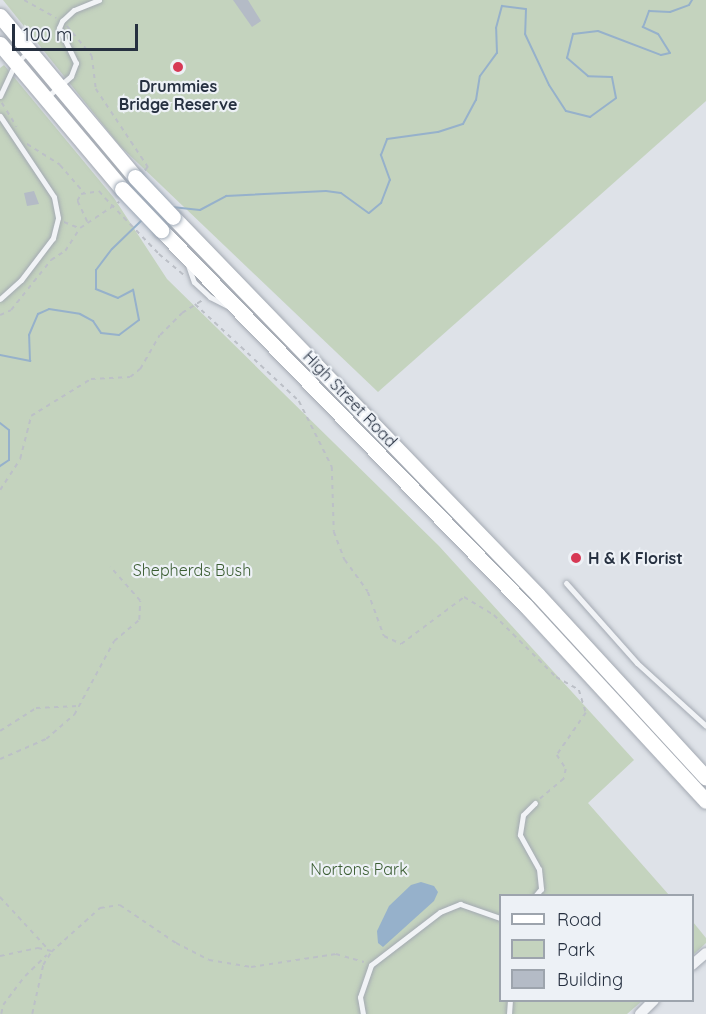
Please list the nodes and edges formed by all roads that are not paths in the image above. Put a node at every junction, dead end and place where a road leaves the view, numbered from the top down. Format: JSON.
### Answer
{"nodes":[{"id":1,"x":99,"y":0,"type":"edge"},
{"id":2,"x":0,"y":16,"type":"edge"},
{"id":3,"x":0,"y":44,"type":"edge"},
{"id":4,"x":28,"y":52,"type":"junction"},
{"id":5,"x":15,"y":64,"type":"junction"},
{"id":6,"x":0,"y":72,"type":"edge"},
{"id":7,"x":5,"y":80,"type":"junction"},
{"id":8,"x":58,"y":88,"type":"junction"},
{"id":9,"x":0,"y":98,"type":"edge"},
{"id":10,"x":44,"y":100,"type":"junction"},
{"id":11,"x":0,"y":116,"type":"edge"},
{"id":12,"x":184,"y":254,"type":"junction"},
{"id":13,"x":0,"y":299,"type":"edge"},
{"id":14,"x":237,"y":309,"type":"junction"},
{"id":15,"x":566,"y":583,"type":"dead end"},
{"id":16,"x":538,"y":595,"type":"junction"},
{"id":17,"x":526,"y":606,"type":"junction"},
{"id":18,"x":706,"y":726,"type":"edge"},
{"id":19,"x":706,"y":778,"type":"edge"},
{"id":20,"x":706,"y":801,"type":"edge"},
{"id":21,"x":535,"y":803,"type":"road end"},
{"id":22,"x":536,"y":894,"type":"edge"},
{"id":23,"x":499,"y":917,"type":"edge"},
{"id":24,"x":706,"y":953,"type":"edge"},
{"id":25,"x":694,"y":964,"type":"edge"},
{"id":26,"x":652,"y":1002,"type":"edge"},
{"id":27,"x":363,"y":1014,"type":"edge"},
{"id":28,"x":640,"y":1014,"type":"edge"}],
"edges":[{"from":1,"to":8,"type":"lane"},
{"from":2,"to":4,"type":"main road","name":"High Street Road"},
{"from":3,"to":5,"type":"main road","name":"High Street Road"},
{"from":4,"to":5,"type":"lane"},
{"from":4,"to":8,"type":"main road","name":"High Street Road"},
{"from":5,"to":7,"type":"lane"},
{"from":5,"to":10,"type":"main road","name":"High Street Road"},
{"from":6,"to":7,"type":"lane"},
{"from":7,"to":9,"type":"lane"},
{"from":8,"to":10,"type":"lane"},
{"from":8,"to":16,"type":"main road","name":"High Street Road","bridge":true},
{"from":10,"to":12,"type":"main road","name":"High Street Road","bridge":true},
{"from":11,"to":13,"type":"lane"},
{"from":12,"to":14,"type":"main road","name":"High Street Road"},
{"from":12,"to":14,"type":"lane"},
{"from":14,"to":17,"type":"main road","name":"High Street Road"},
{"from":15,"to":18,"type":"lane"},
{"from":16,"to":17,"type":"main road"},
{"from":16,"to":19,"type":"main road","name":"High Street Road"},
{"from":17,"to":20,"type":"main road","name":"High Street Road"},
{"from":21,"to":22,"type":"lane"},
{"from":23,"to":27,"type":"lane"},
{"from":24,"to":25,"type":"street"},
{"from":26,"to":28,"type":"street"}]}
